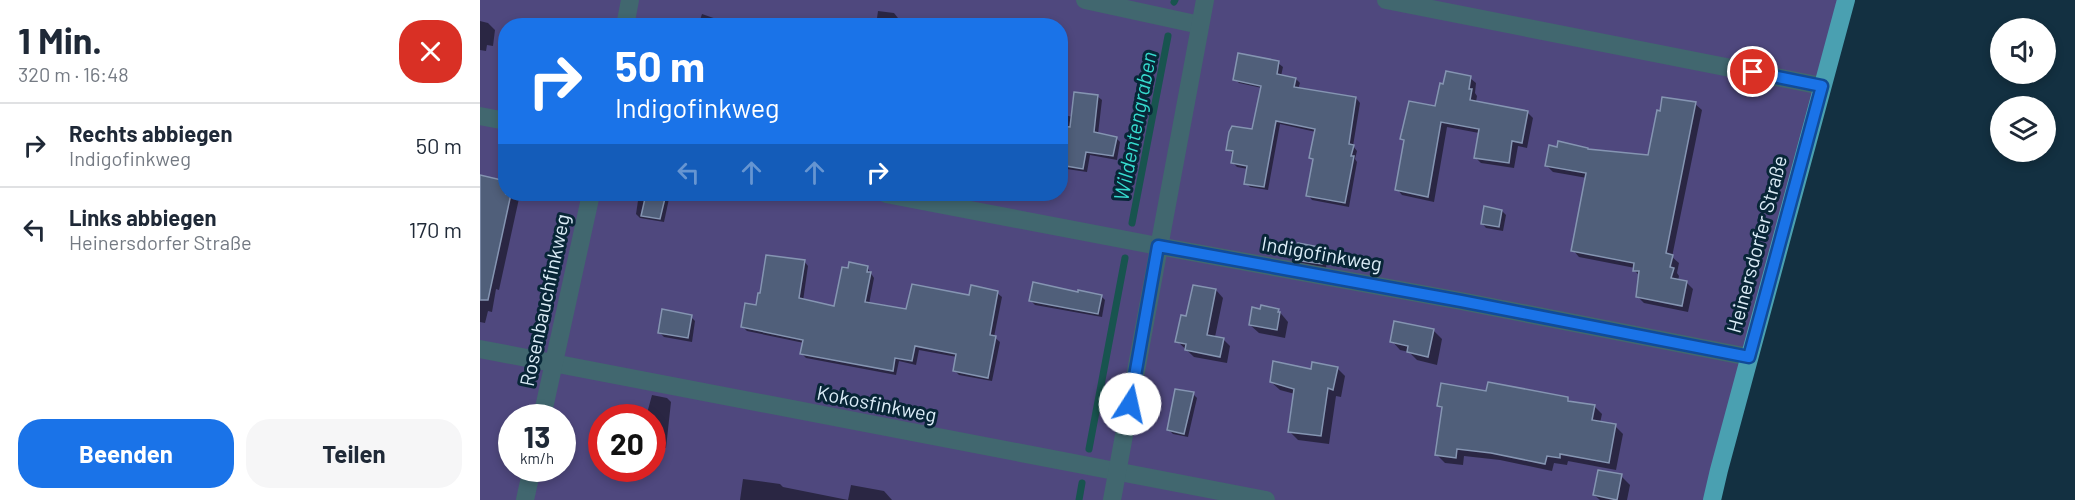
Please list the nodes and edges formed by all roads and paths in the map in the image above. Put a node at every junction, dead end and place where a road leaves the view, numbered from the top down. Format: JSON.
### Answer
{"nodes":[{"id":1,"x":630,"y":0,"type":"edge"},
{"id":2,"x":1085,"y":0,"type":"edge"},
{"id":3,"x":1205,"y":0,"type":"edge"},
{"id":4,"x":1386,"y":0,"type":"edge"},
{"id":5,"x":1846,"y":0,"type":"edge"},
{"id":6,"x":627,"y":18,"type":"edge"},
{"id":7,"x":1200,"y":25,"type":"junction"},
{"id":8,"x":1822,"y":86,"type":"junction"},
{"id":9,"x":480,"y":116,"type":"edge"},
{"id":10,"x":498,"y":119,"type":"edge"},
{"id":11,"x":589,"y":201,"type":"edge"},
{"id":12,"x":923,"y":201,"type":"edge"},
{"id":13,"x":1158,"y":246,"type":"junction"},
{"id":14,"x":480,"y":349,"type":"edge"},
{"id":15,"x":1749,"y":357,"type":"junction"},
{"id":16,"x":554,"y":362,"type":"junction"},
{"id":17,"x":545,"y":404,"type":"edge"},
{"id":18,"x":1118,"y":472,"type":"junction"},
{"id":19,"x":529,"y":482,"type":"edge"},
{"id":20,"x":525,"y":500,"type":"edge"},
{"id":21,"x":1112,"y":500,"type":"edge"},
{"id":22,"x":1266,"y":500,"type":"edge"},
{"id":23,"x":1712,"y":500,"type":"edge"}],
"edges":[{"from":1,"to":6,"type":"lane"},
{"from":2,"to":7,"type":"lane"},
{"from":3,"to":7,"type":"lane"},
{"from":4,"to":8,"type":"lane"},
{"from":5,"to":8,"type":"main road","name":"Heinersdorfer Straße"},
{"from":7,"to":13,"type":"lane"},
{"from":8,"to":15,"type":"main road","name":"Heinersdorfer Straße"},
{"from":9,"to":10,"type":"lane"},
{"from":11,"to":16,"type":"lane","name":"Rosenbauchfinkweg"},
{"from":12,"to":13,"type":"lane","name":"Indigofinkweg"},
{"from":13,"to":15,"type":"lane","name":"Indigofinkweg"},
{"from":13,"to":18,"type":"lane"},
{"from":14,"to":16,"type":"lane","name":"Kokosfinkweg"},
{"from":15,"to":23,"type":"main road","name":"Heinersdorfer Straße"},
{"from":16,"to":17,"type":"lane","name":"Rosenbauchfinkweg"},
{"from":16,"to":18,"type":"lane","name":"Kokosfinkweg"},
{"from":18,"to":21,"type":"lane"},
{"from":18,"to":22,"type":"lane","name":"Kokosfinkweg"},
{"from":19,"to":20,"type":"lane"}]}
